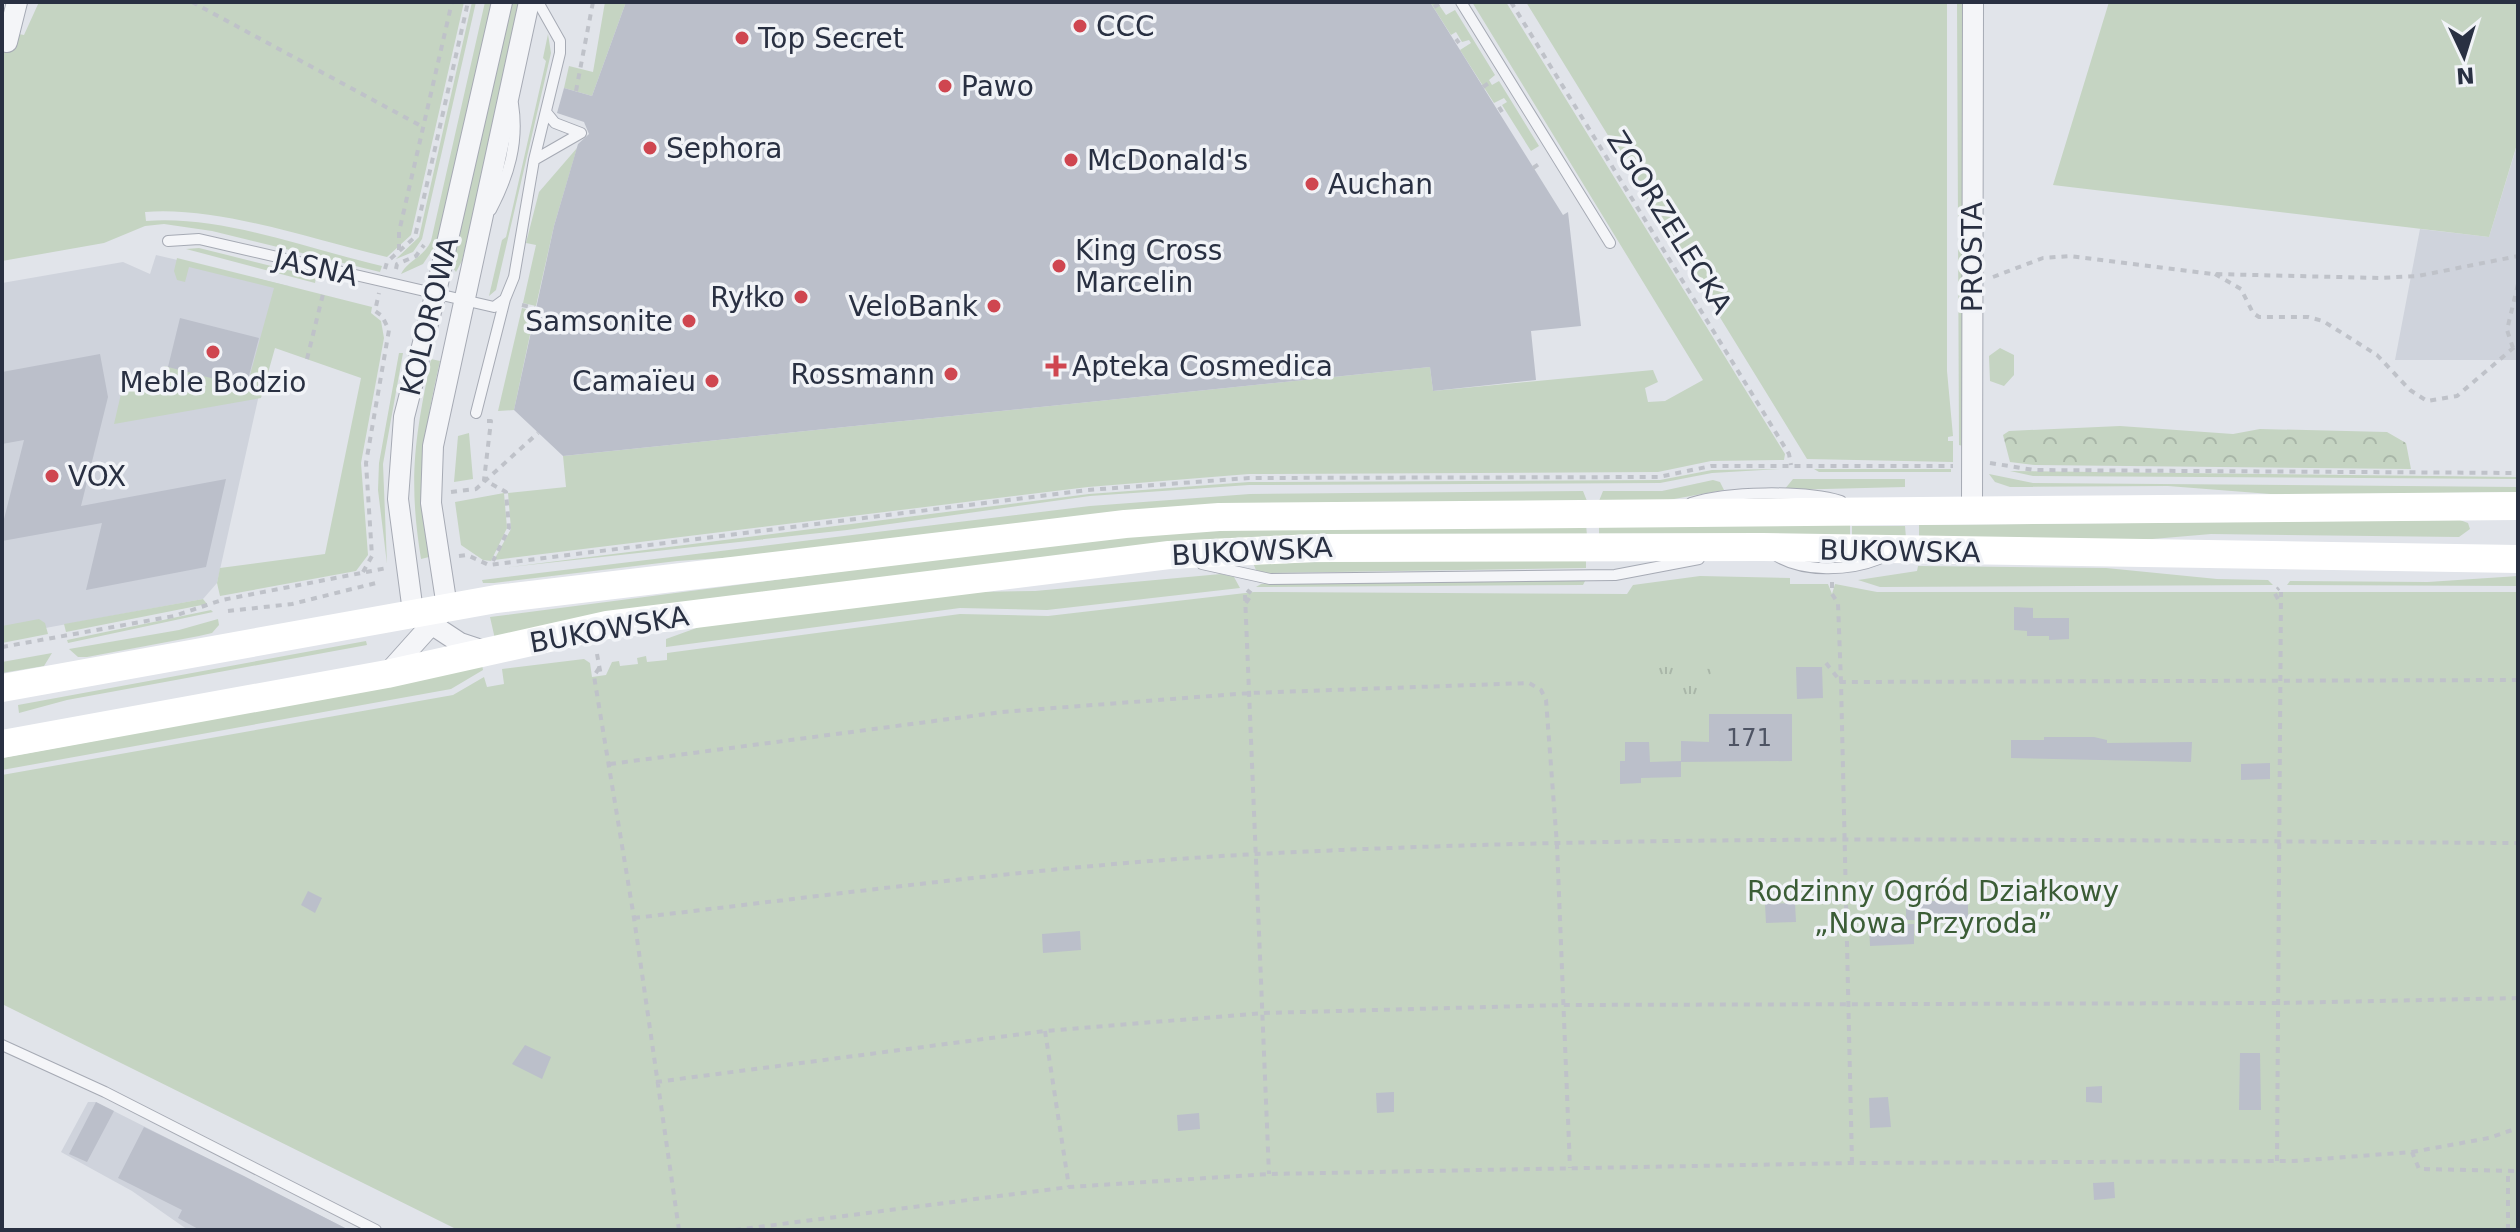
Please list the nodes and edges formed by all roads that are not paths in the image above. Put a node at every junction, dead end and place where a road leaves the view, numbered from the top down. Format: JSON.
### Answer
{"nodes":[{"id":1,"x":17,"y":2,"type":"edge"},
{"id":2,"x":502,"y":2,"type":"edge"},
{"id":3,"x":529,"y":2,"type":"edge"},
{"id":4,"x":538,"y":2,"type":"edge"},
{"id":5,"x":1461,"y":2,"type":"edge"},
{"id":6,"x":1973,"y":2,"type":"edge"},
{"id":7,"x":7,"y":42,"type":"dead end"},
{"id":8,"x":546,"y":112,"type":"junction"},
{"id":9,"x":534,"y":160,"type":"junction"},
{"id":10,"x":168,"y":241,"type":"dead end"},
{"id":11,"x":1610,"y":243,"type":"dead end"},
{"id":12,"x":435,"y":296,"type":"junction"},
{"id":13,"x":505,"y":299,"type":"junction"},
{"id":14,"x":463,"y":302,"type":"junction"},
{"id":15,"x":476,"y":413,"type":"road end"},
{"id":16,"x":2518,"y":506,"type":"edge"},
{"id":17,"x":1972,"y":511,"type":"junction"},
{"id":18,"x":2518,"y":559,"type":"edge"},
{"id":19,"x":430,"y":614,"type":"junction"},
{"id":20,"x":488,"y":653,"type":"junction"},
{"id":21,"x":387,"y":674,"type":"junction"},
{"id":22,"x":2,"y":688,"type":"edge"},
{"id":23,"x":2,"y":744,"type":"edge"},
{"id":24,"x":2,"y":1045,"type":"edge"},
{"id":25,"x":376,"y":1230,"type":"edge"}],
"edges":[{"from":1,"to":7,"type":"street"},
{"from":2,"to":12,"type":"street","name":"KOLOROWA"},
{"from":3,"to":14,"type":"street","name":"KOLOROWA"},
{"from":4,"to":8,"type":"lane"},
{"from":5,"to":11,"type":"lane"},
{"from":6,"to":17,"type":"street","name":"PROSTA"},
{"from":8,"to":9,"type":"lane"},
{"from":8,"to":9,"type":"lane"},
{"from":9,"to":13,"type":"lane"},
{"from":10,"to":12,"type":"lane","name":"JASNA"},
{"from":12,"to":14,"type":"lane","name":"JASNA"},
{"from":12,"to":19,"type":"street","name":"KOLOROWA"},
{"from":13,"to":14,"type":"lane","name":"JASNA"},
{"from":13,"to":15,"type":"lane"},
{"from":14,"to":19,"type":"street","name":"KOLOROWA"},
{"from":16,"to":17,"type":"main road","name":"BUKOWSKA"},
{"from":17,"to":19,"type":"main road","name":"BUKOWSKA"},
{"from":18,"to":20,"type":"main road","name":"BUKOWSKA"},
{"from":19,"to":20,"type":"street"},
{"from":19,"to":21,"type":"street"},
{"from":19,"to":22,"type":"main road","name":"BUKOWSKA"},
{"from":20,"to":21,"type":"main road","name":"BUKOWSKA"},
{"from":21,"to":23,"type":"main road","name":"BUKOWSKA"},
{"from":24,"to":25,"type":"lane"}]}
